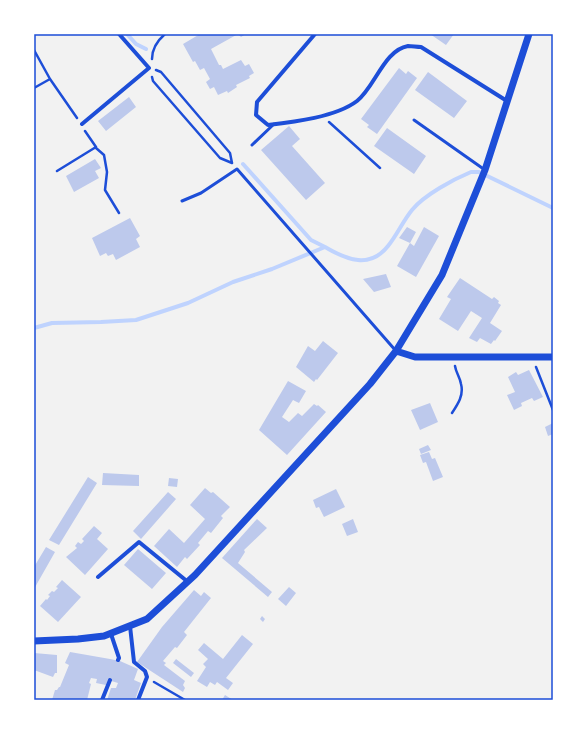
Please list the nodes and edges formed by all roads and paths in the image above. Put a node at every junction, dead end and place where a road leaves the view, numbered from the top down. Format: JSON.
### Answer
{"nodes":[{"id":1,"x":119,"y":34,"type":"edge"},
{"id":2,"x":165,"y":34,"type":"edge"},
{"id":3,"x":315,"y":34,"type":"edge"},
{"id":4,"x":529,"y":34,"type":"edge"},
{"id":5,"x":34,"y":50,"type":"edge"},
{"id":6,"x":149,"y":68,"type":"junction"},
{"id":7,"x":50,"y":79,"type":"junction"},
{"id":8,"x":34,"y":88,"type":"edge"},
{"id":9,"x":508,"y":102,"type":"junction"},
{"id":10,"x":321,"y":115,"type":"junction"},
{"id":11,"x":414,"y":120,"type":"dead end"},
{"id":12,"x":82,"y":124,"type":"junction"},
{"id":13,"x":274,"y":124,"type":"junction"},
{"id":14,"x":252,"y":145,"type":"dead end"},
{"id":15,"x":96,"y":148,"type":"junction"},
{"id":16,"x":232,"y":163,"type":"junction"},
{"id":17,"x":380,"y":168,"type":"dead end"},
{"id":18,"x":237,"y":169,"type":"junction"},
{"id":19,"x":57,"y":171,"type":"dead end"},
{"id":20,"x":483,"y":173,"type":"junction"},
{"id":21,"x":182,"y":201,"type":"dead end"},
{"id":22,"x":119,"y":213,"type":"dead end"},
{"id":23,"x":396,"y":351,"type":"junction"},
{"id":24,"x":454,"y":357,"type":"junction"},
{"id":25,"x":532,"y":357,"type":"junction"},
{"id":26,"x":553,"y":357,"type":"edge"},
{"id":27,"x":553,"y":410,"type":"edge"},
{"id":28,"x":452,"y":413,"type":"dead end"},
{"id":29,"x":98,"y":577,"type":"dead end"},
{"id":30,"x":188,"y":582,"type":"junction"},
{"id":31,"x":130,"y":626,"type":"junction"},
{"id":32,"x":111,"y":634,"type":"junction"},
{"id":33,"x":34,"y":640,"type":"edge"},
{"id":34,"x":118,"y":660,"type":"dead end"},
{"id":35,"x":147,"y":677,"type":"junction"},
{"id":36,"x":110,"y":680,"type":"dead end"},
{"id":37,"x":102,"y":700,"type":"edge"},
{"id":38,"x":138,"y":700,"type":"edge"},
{"id":39,"x":185,"y":700,"type":"edge"}],
"edges":[{"from":1,"to":6,"type":"street"},
{"from":2,"to":6,"type":"path"},
{"from":3,"to":13,"type":"street"},
{"from":4,"to":9,"type":"street"},
{"from":5,"to":7,"type":"path"},
{"from":6,"to":12,"type":"street"},
{"from":6,"to":16,"type":"path"},
{"from":6,"to":16,"type":"path"},
{"from":7,"to":8,"type":"path"},
{"from":7,"to":12,"type":"path"},
{"from":9,"to":10,"type":"street"},
{"from":9,"to":20,"type":"street"},
{"from":10,"to":13,"type":"street"},
{"from":10,"to":17,"type":"path"},
{"from":11,"to":20,"type":"lane"},
{"from":12,"to":15,"type":"path"},
{"from":13,"to":14,"type":"lane"},
{"from":15,"to":19,"type":"path"},
{"from":15,"to":22,"type":"path"},
{"from":16,"to":18,"type":"path"},
{"from":18,"to":21,"type":"lane"},
{"from":18,"to":23,"type":"lane"},
{"from":20,"to":23,"type":"street"},
{"from":23,"to":24,"type":"street"},
{"from":23,"to":30,"type":"street"},
{"from":24,"to":25,"type":"street"},
{"from":24,"to":28,"type":"path"},
{"from":25,"to":26,"type":"street"},
{"from":25,"to":27,"type":"path"},
{"from":29,"to":30,"type":"street"},
{"from":30,"to":31,"type":"street"},
{"from":31,"to":32,"type":"street"},
{"from":31,"to":35,"type":"street"},
{"from":32,"to":33,"type":"street"},
{"from":32,"to":34,"type":"street"},
{"from":35,"to":38,"type":"street"},
{"from":35,"to":39,"type":"path"},
{"from":36,"to":37,"type":"street"}]}
